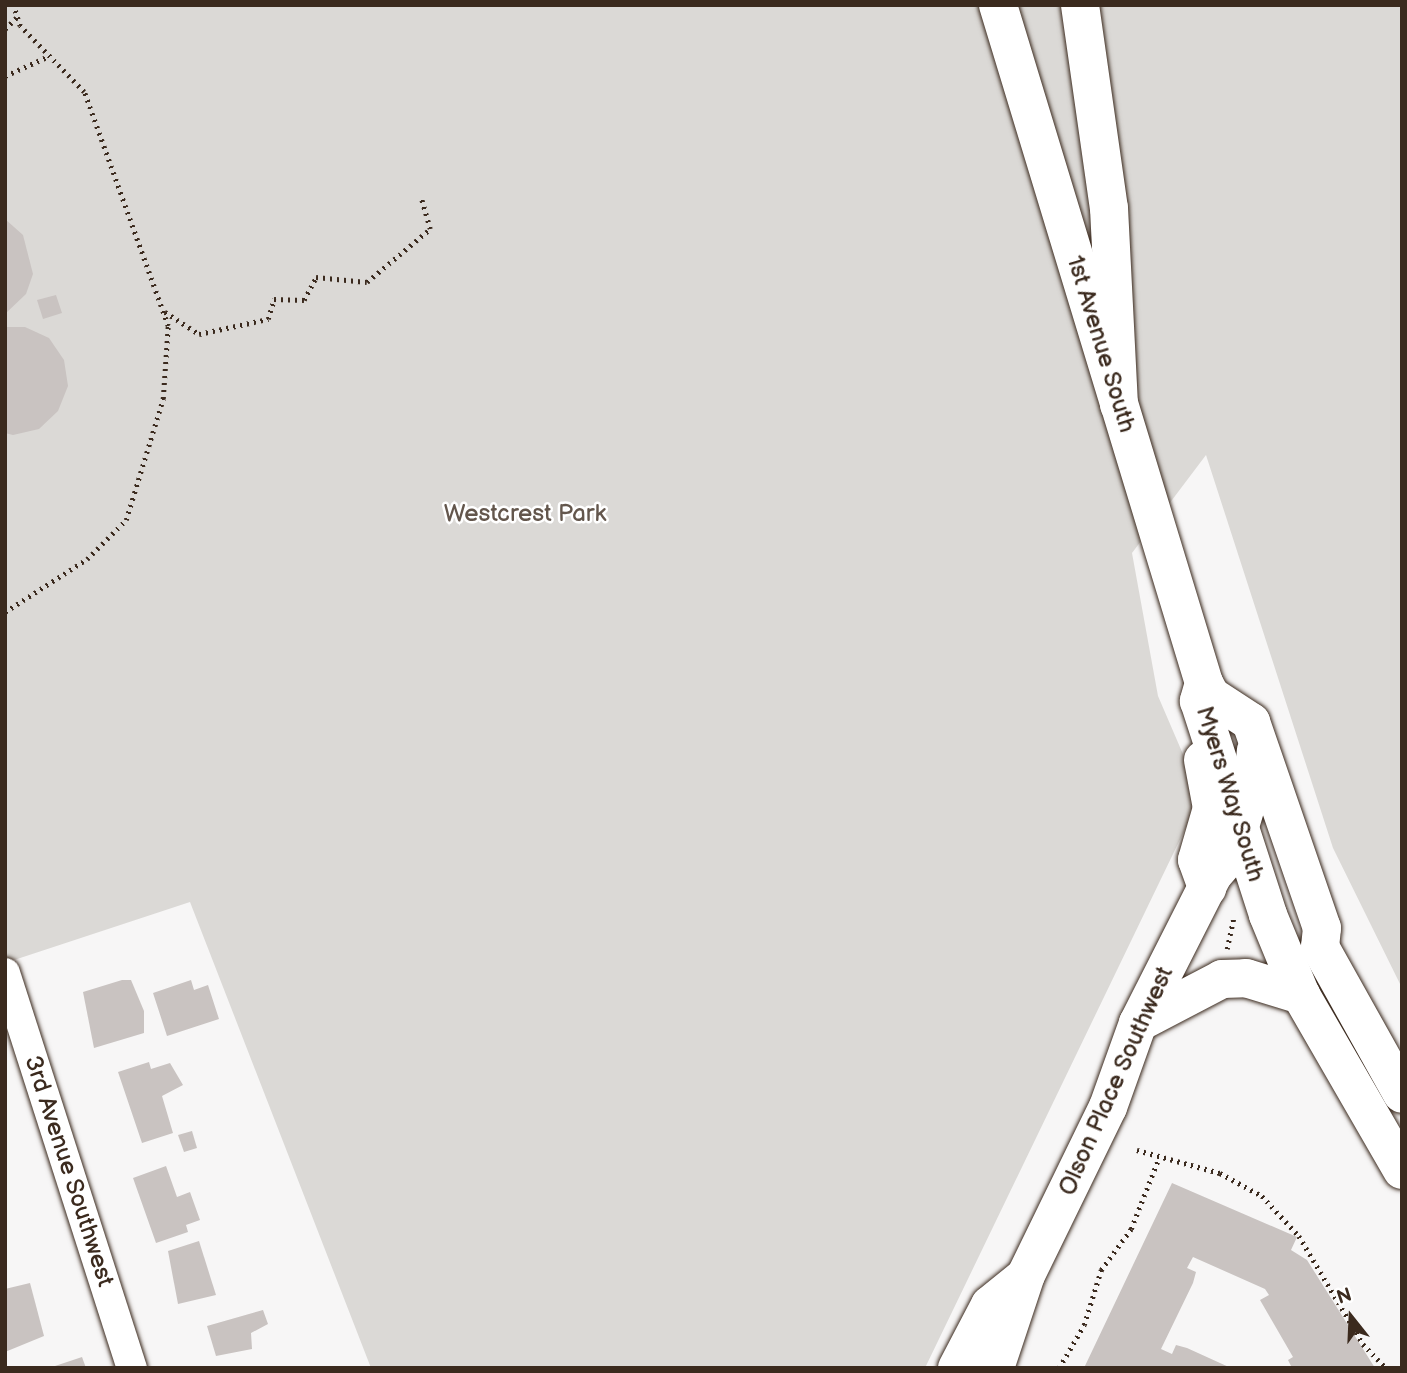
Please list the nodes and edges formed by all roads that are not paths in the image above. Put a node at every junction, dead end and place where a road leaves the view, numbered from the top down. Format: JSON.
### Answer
{"nodes":[{"id":1,"x":998,"y":5,"type":"edge"},
{"id":2,"x":1080,"y":5,"type":"edge"},
{"id":3,"x":1119,"y":405,"type":"junction"},
{"id":4,"x":1204,"y":698,"type":"junction"},
{"id":5,"x":1251,"y":722,"type":"junction"},
{"id":6,"x":1241,"y":846,"type":"junction"},
{"id":7,"x":1222,"y":895,"type":"junction"},
{"id":8,"x":1320,"y":947,"type":"junction"},
{"id":9,"x":5,"y":973,"type":"edge"},
{"id":10,"x":1301,"y":995,"type":"junction"},
{"id":11,"x":1138,"y":1023,"type":"junction"},
{"id":12,"x":1402,"y":1094,"type":"edge"},
{"id":13,"x":1402,"y":1170,"type":"edge"},
{"id":14,"x":1026,"y":1275,"type":"junction"},
{"id":15,"x":132,"y":1368,"type":"edge"},
{"id":16,"x":957,"y":1368,"type":"edge"},
{"id":17,"x":995,"y":1368,"type":"edge"}],
"edges":[{"from":1,"to":3,"type":"main road","name":"1st Avenue South"},
{"from":2,"to":3,"type":"main road"},
{"from":3,"to":4,"type":"main road","name":"1st Avenue South"},
{"from":4,"to":5,"type":"main road","name":"Myers Way South"},
{"from":4,"to":6,"type":"main road","name":"Myers Way South"},
{"from":4,"to":7,"type":"main road"},
{"from":5,"to":6,"type":"main road","name":"Olson Place Southwest"},
{"from":5,"to":8,"type":"main road","name":"Myers Way South"},
{"from":6,"to":7,"type":"main road","name":"Olson Place Southwest"},
{"from":6,"to":8,"type":"main road"},
{"from":6,"to":10,"type":"main road","name":"Myers Way South"},
{"from":7,"to":11,"type":"main road","name":"Olson Place Southwest"},
{"from":8,"to":12,"type":"main road","name":"Myers Way South"},
{"from":9,"to":15,"type":"street","name":"3rd Avenue Southwest"},
{"from":10,"to":11,"type":"main road"},
{"from":10,"to":13,"type":"main road","name":"Myers Way South"},
{"from":11,"to":14,"type":"main road","name":"Olson Place Southwest"},
{"from":14,"to":16,"type":"main road","name":"Olson Place Southwest"},
{"from":14,"to":17,"type":"main road","name":"Olson Place Southwest"}]}
